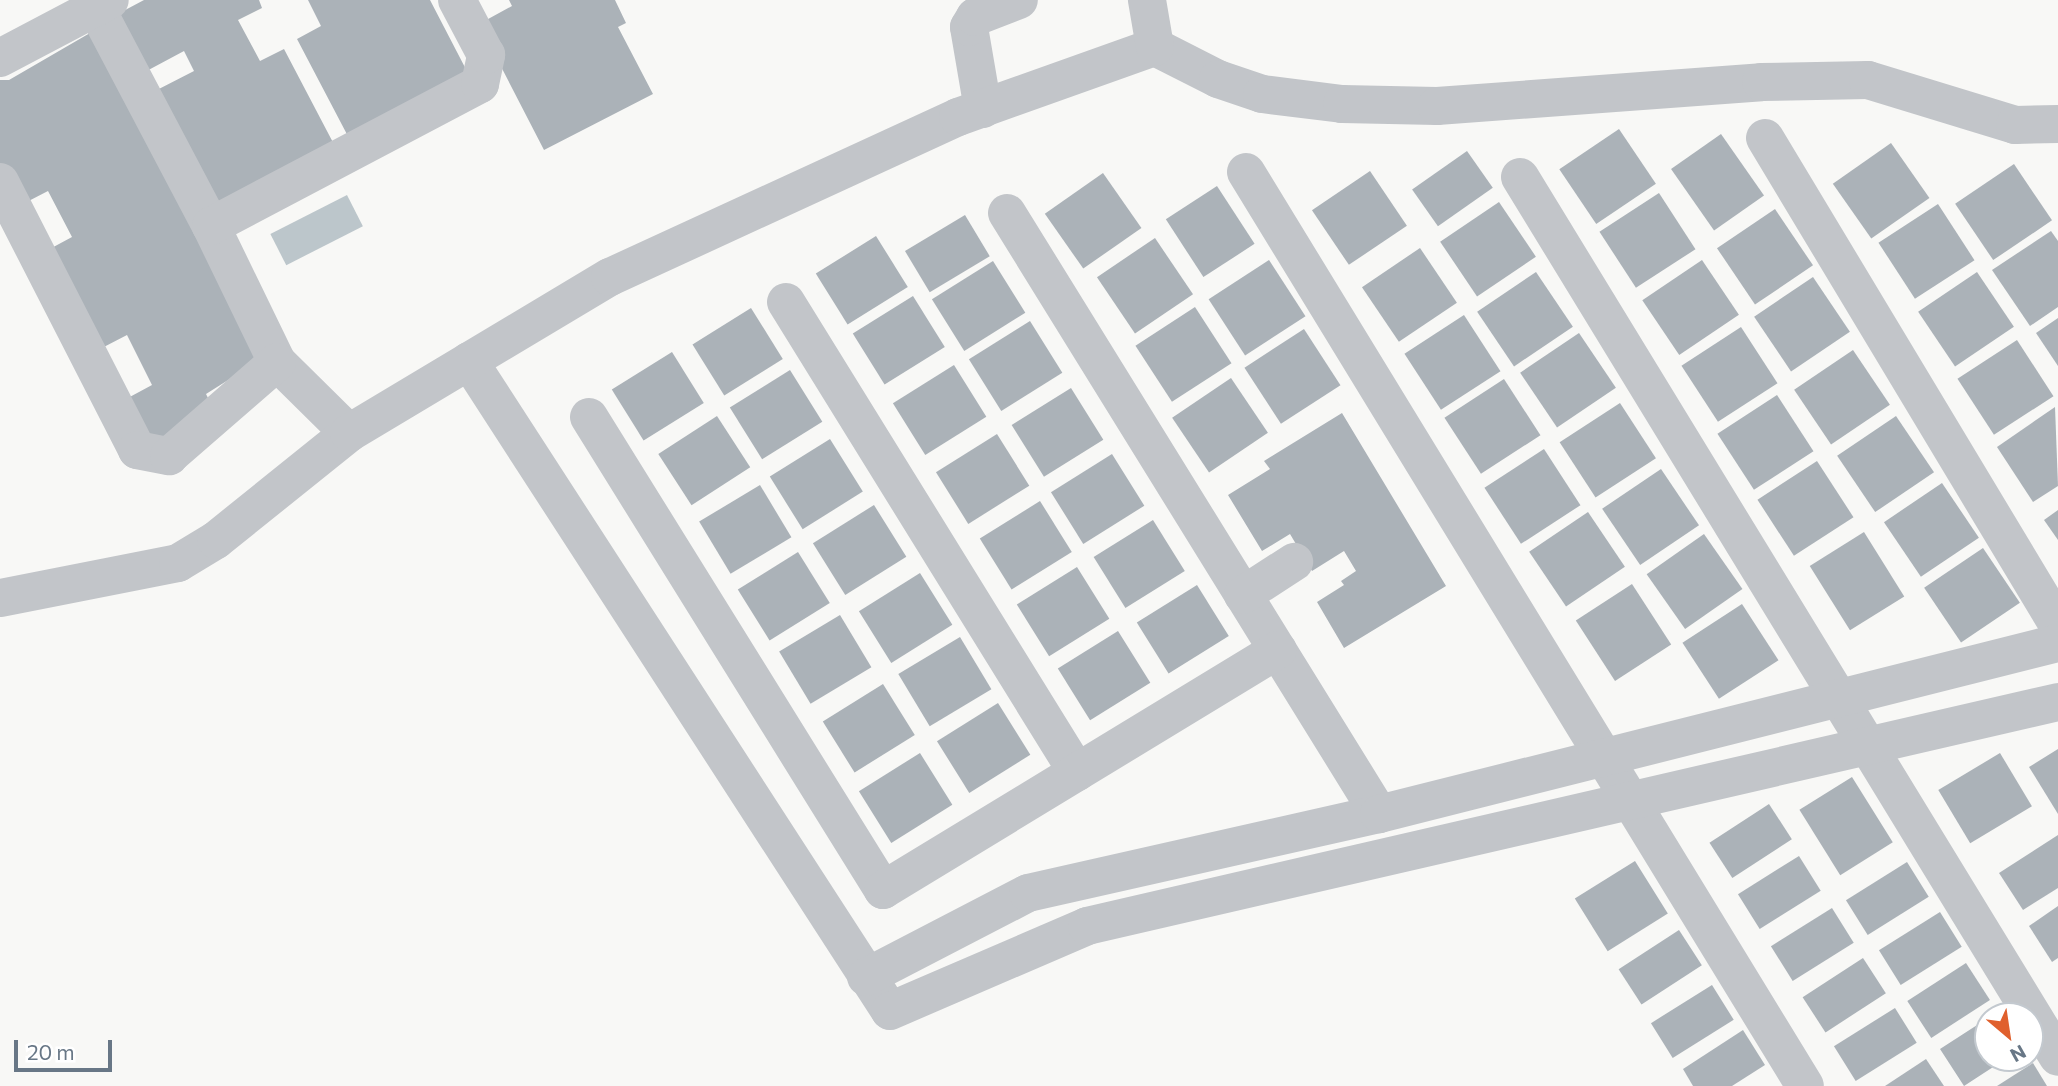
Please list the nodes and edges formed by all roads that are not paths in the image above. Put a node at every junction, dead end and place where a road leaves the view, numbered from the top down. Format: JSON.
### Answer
{"nodes":[{"id":1,"x":457,"y":0,"type":"edge"},
{"id":2,"x":1019,"y":0,"type":"edge"},
{"id":3,"x":1147,"y":0,"type":"edge"},
{"id":4,"x":103,"y":4,"type":"edge"},
{"id":5,"x":1155,"y":47,"type":"junction"},
{"id":6,"x":0,"y":58,"type":"edge"},
{"id":7,"x":983,"y":109,"type":"junction"},
{"id":8,"x":2058,"y":124,"type":"edge"},
{"id":9,"x":1765,"y":138,"type":"dead end"},
{"id":10,"x":1246,"y":172,"type":"dead end"},
{"id":11,"x":1520,"y":177,"type":"dead end"},
{"id":12,"x":0,"y":182,"type":"edge"},
{"id":13,"x":1007,"y":213,"type":"dead end"},
{"id":14,"x":211,"y":226,"type":"junction"},
{"id":15,"x":786,"y":302,"type":"dead end"},
{"id":16,"x":469,"y":361,"type":"junction"},
{"id":17,"x":277,"y":362,"type":"junction"},
{"id":18,"x":589,"y":416,"type":"dead end"},
{"id":19,"x":349,"y":433,"type":"junction"},
{"id":20,"x":1294,"y":562,"type":"dead end"},
{"id":21,"x":1244,"y":595,"type":"junction"},
{"id":22,"x":0,"y":598,"type":"edge"},
{"id":23,"x":2058,"y":625,"type":"edge"},
{"id":24,"x":2058,"y":643,"type":"edge"},
{"id":25,"x":1278,"y":650,"type":"junction"},
{"id":26,"x":1839,"y":698,"type":"junction"},
{"id":27,"x":2058,"y":702,"type":"edge"},
{"id":28,"x":1868,"y":745,"type":"junction"},
{"id":29,"x":1602,"y":758,"type":"junction"},
{"id":30,"x":1077,"y":772,"type":"junction"},
{"id":31,"x":1628,"y":800,"type":"junction"},
{"id":32,"x":1379,"y":814,"type":"junction"},
{"id":33,"x":866,"y":977,"type":"junction"},
{"id":34,"x":2058,"y":1057,"type":"edge"},
{"id":35,"x":1805,"y":1086,"type":"edge"}],
"edges":[{"from":1,"to":14,"type":"street"},
{"from":2,"to":7,"type":"street"},
{"from":3,"to":5,"type":"street"},
{"from":4,"to":6,"type":"street"},
{"from":4,"to":14,"type":"street"},
{"from":5,"to":7,"type":"street"},
{"from":5,"to":8,"type":"street"},
{"from":7,"to":16,"type":"street"},
{"from":9,"to":23,"type":"street"},
{"from":10,"to":29,"type":"street"},
{"from":11,"to":26,"type":"street"},
{"from":12,"to":17,"type":"street"},
{"from":13,"to":21,"type":"street"},
{"from":14,"to":17,"type":"street"},
{"from":15,"to":30,"type":"street"},
{"from":16,"to":19,"type":"street"},
{"from":16,"to":33,"type":"street"},
{"from":17,"to":19,"type":"street"},
{"from":18,"to":30,"type":"street"},
{"from":19,"to":22,"type":"street"},
{"from":20,"to":21,"type":"street"},
{"from":21,"to":25,"type":"street"},
{"from":24,"to":26,"type":"street"},
{"from":25,"to":30,"type":"street"},
{"from":25,"to":32,"type":"street"},
{"from":26,"to":28,"type":"street"},
{"from":26,"to":29,"type":"street"},
{"from":27,"to":28,"type":"street"},
{"from":28,"to":31,"type":"street"},
{"from":28,"to":34,"type":"street"},
{"from":29,"to":31,"type":"street"},
{"from":29,"to":32,"type":"street"},
{"from":31,"to":33,"type":"street"},
{"from":31,"to":35,"type":"street"},
{"from":32,"to":33,"type":"street"}]}
